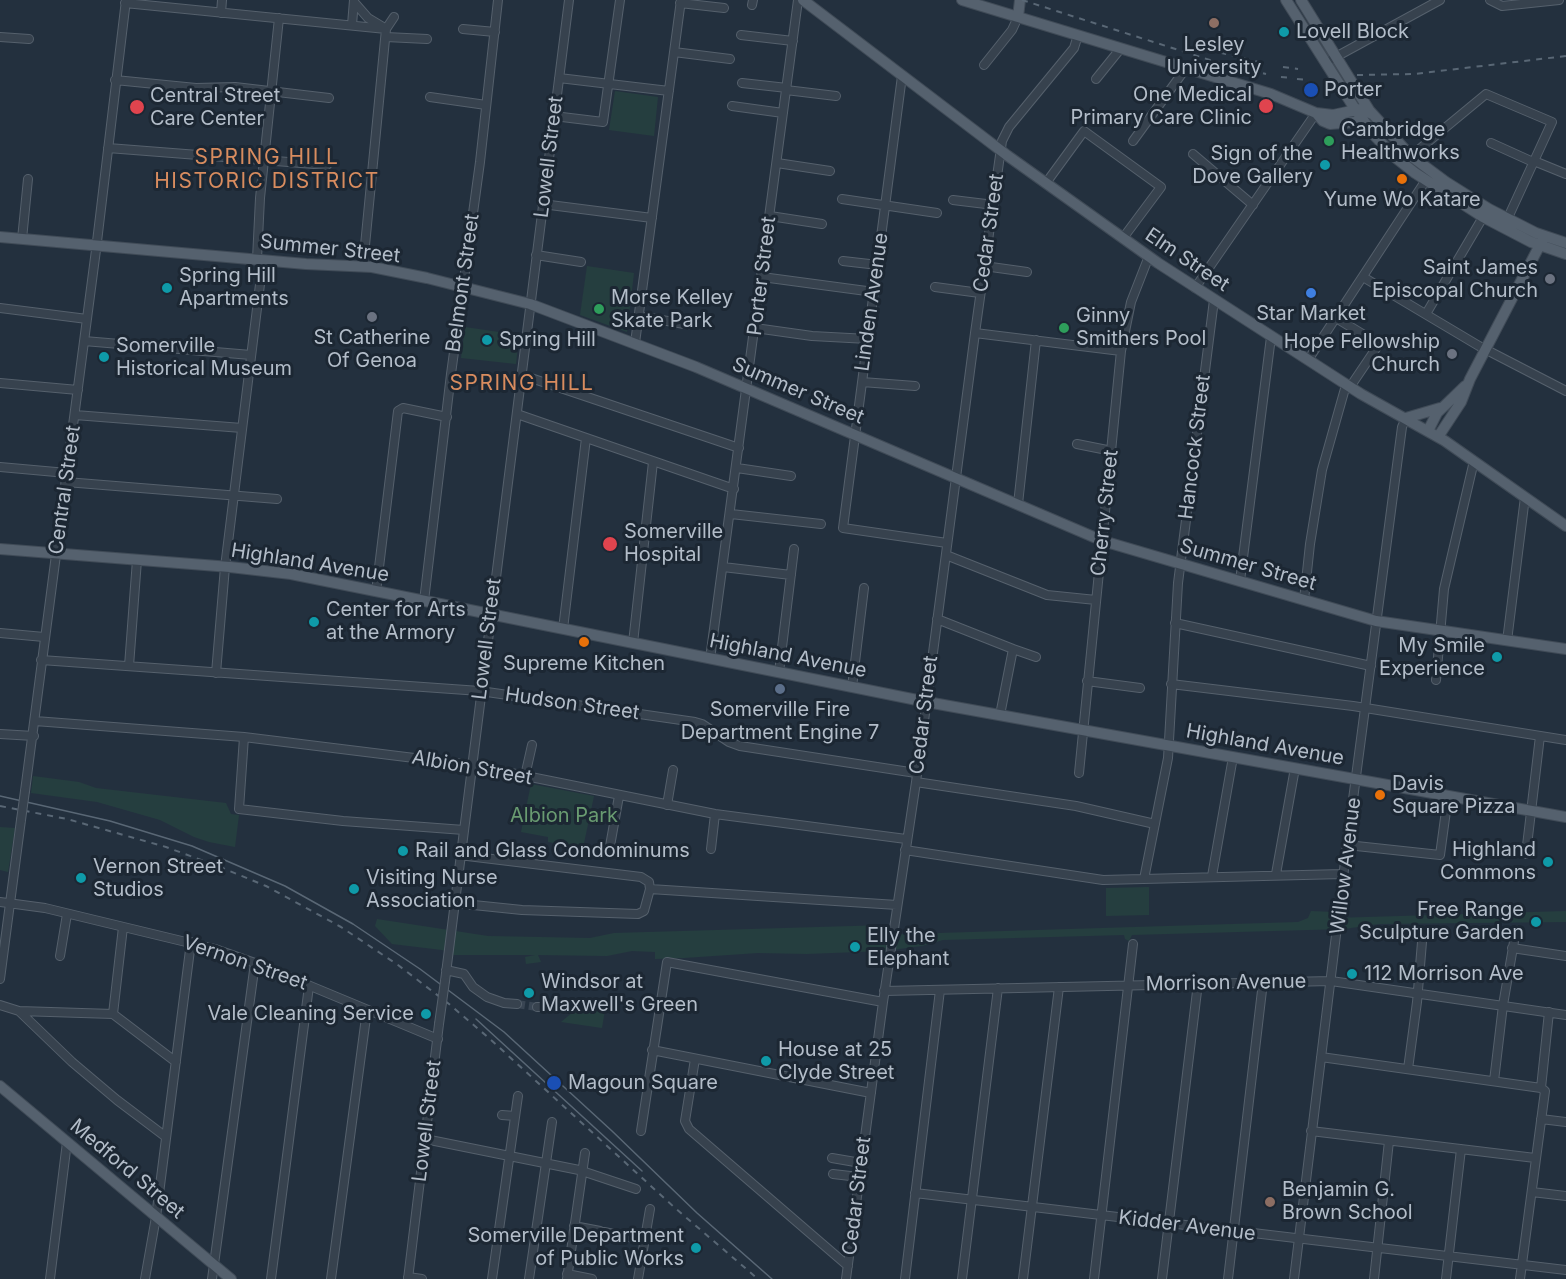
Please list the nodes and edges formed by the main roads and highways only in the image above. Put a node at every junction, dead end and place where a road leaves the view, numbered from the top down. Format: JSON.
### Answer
{"nodes":[{"id":1,"x":803,"y":0,"type":"edge"},
{"id":2,"x":962,"y":0,"type":"edge"},
{"id":3,"x":1286,"y":0,"type":"edge"},
{"id":4,"x":1301,"y":0,"type":"edge"},
{"id":5,"x":1020,"y":8,"type":"edge"},
{"id":6,"x":1355,"y":109,"type":"junction"},
{"id":7,"x":1316,"y":113,"type":"junction"},
{"id":8,"x":1372,"y":114,"type":"junction"},
{"id":9,"x":1366,"y":124,"type":"junction"},
{"id":10,"x":1506,"y":224,"type":"junction"},
{"id":11,"x":0,"y":237,"type":"edge"},
{"id":12,"x":1542,"y":241,"type":"junction"},
{"id":13,"x":1566,"y":243,"type":"edge"},
{"id":14,"x":1566,"y":254,"type":"edge"},
{"id":15,"x":1470,"y":379,"type":"junction"},
{"id":16,"x":1445,"y":405,"type":"junction"},
{"id":17,"x":1406,"y":418,"type":"junction"},
{"id":18,"x":1433,"y":434,"type":"junction"},
{"id":19,"x":1566,"y":526,"type":"edge"},
{"id":20,"x":0,"y":549,"type":"edge"},
{"id":21,"x":1566,"y":649,"type":"edge"},
{"id":22,"x":1566,"y":817,"type":"edge"},
{"id":23,"x":0,"y":1086,"type":"edge"},
{"id":24,"x":231,"y":1279,"type":"edge"}],
"edges":[{"from":1,"to":17,"type":"main road","name":"Elm Street"},
{"from":2,"to":5,"type":"main road"},
{"from":3,"to":6,"type":"main road"},
{"from":4,"to":8,"type":"main road"},
{"from":5,"to":7,"type":"main road"},
{"from":6,"to":7,"type":"main road"},
{"from":6,"to":8,"type":"main road"},
{"from":6,"to":9,"type":"main road"},
{"from":7,"to":9,"type":"main road"},
{"from":8,"to":10,"type":"main road"},
{"from":9,"to":10,"type":"main road"},
{"from":10,"to":12,"type":"main road"},
{"from":11,"to":21,"type":"main road","name":"Summer Street"},
{"from":12,"to":13,"type":"main road"},
{"from":12,"to":14,"type":"main road"},
{"from":12,"to":15,"type":"main road"},
{"from":15,"to":16,"type":"main road"},
{"from":15,"to":18,"type":"main road"},
{"from":16,"to":17,"type":"main road"},
{"from":16,"to":18,"type":"main road"},
{"from":17,"to":18,"type":"main road","name":"Elm Street"},
{"from":18,"to":19,"type":"main road","name":"Elm Street"},
{"from":20,"to":22,"type":"main road","name":"Highland Avenue"},
{"from":23,"to":24,"type":"main road","name":"Medford Street"}]}
